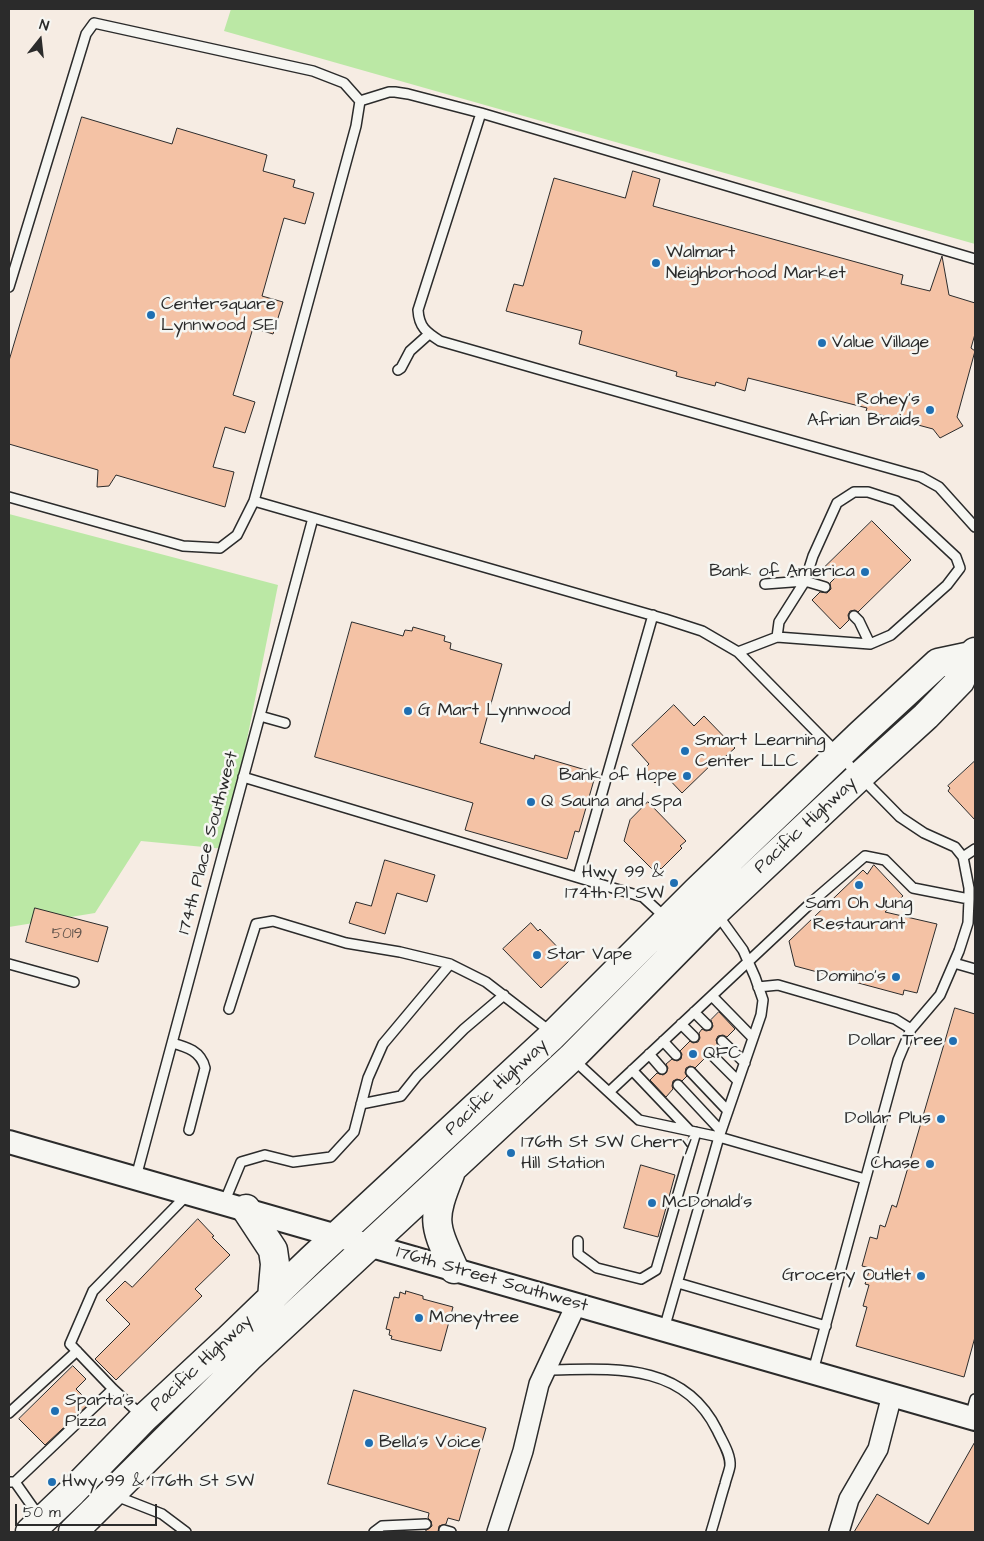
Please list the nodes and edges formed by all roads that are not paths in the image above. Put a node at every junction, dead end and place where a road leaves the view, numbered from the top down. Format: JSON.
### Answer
{"nodes":[{"id":1,"x":360,"y":101,"type":"junction"},
{"id":2,"x":481,"y":113,"type":"junction"},
{"id":3,"x":975,"y":259,"type":"edge"},
{"id":4,"x":9,"y":288,"type":"edge"},
{"id":5,"x":429,"y":334,"type":"junction"},
{"id":6,"x":398,"y":370,"type":"dead end"},
{"id":7,"x":9,"y":497,"type":"edge"},
{"id":8,"x":254,"y":501,"type":"junction"},
{"id":9,"x":313,"y":518,"type":"junction"},
{"id":10,"x":975,"y":527,"type":"edge"},
{"id":11,"x":805,"y":581,"type":"junction"},
{"id":12,"x":764,"y":584,"type":"dead end"},
{"id":13,"x":825,"y":587,"type":"dead end"},
{"id":14,"x":653,"y":615,"type":"junction"},
{"id":15,"x":854,"y":616,"type":"dead end"},
{"id":16,"x":777,"y":637,"type":"junction"},
{"id":17,"x":870,"y":644,"type":"junction"},
{"id":18,"x":738,"y":652,"type":"junction"},
{"id":19,"x":973,"y":654,"type":"edge"},
{"id":20,"x":260,"y":716,"type":"junction"},
{"id":21,"x":285,"y":723,"type":"dead end"},
{"id":22,"x":839,"y":755,"type":"junction"},
{"id":23,"x":860,"y":776,"type":"junction"},
{"id":24,"x":243,"y":777,"type":"junction"},
{"id":25,"x":975,"y":848,"type":"edge"},
{"id":26,"x":963,"y":857,"type":"junction"},
{"id":27,"x":578,"y":878,"type":"junction"},
{"id":28,"x":969,"y":899,"type":"junction"},
{"id":29,"x":716,"y":912,"type":"junction"},
{"id":30,"x":668,"y":920,"type":"junction"},
{"id":31,"x":748,"y":962,"type":"junction"},
{"id":32,"x":954,"y":963,"type":"junction"},
{"id":33,"x":9,"y":964,"type":"edge"},
{"id":34,"x":450,"y":964,"type":"junction"},
{"id":35,"x":975,"y":969,"type":"edge"},
{"id":36,"x":74,"y":982,"type":"dead end"},
{"id":37,"x":758,"y":987,"type":"junction"},
{"id":38,"x":504,"y":995,"type":"junction"},
{"id":39,"x":712,"y":996,"type":"junction"},
{"id":40,"x":229,"y":1009,"type":"dead end"},
{"id":41,"x":694,"y":1012,"type":"junction"},
{"id":42,"x":681,"y":1024,"type":"junction"},
{"id":43,"x":707,"y":1025,"type":"dead end"},
{"id":44,"x":912,"y":1029,"type":"junction"},
{"id":45,"x":554,"y":1034,"type":"junction"},
{"id":46,"x":694,"y":1037,"type":"dead end"},
{"id":47,"x":753,"y":1038,"type":"junction"},
{"id":48,"x":663,"y":1041,"type":"junction"},
{"id":49,"x":722,"y":1041,"type":"dead end"},
{"id":50,"x":172,"y":1043,"type":"junction"},
{"id":51,"x":649,"y":1054,"type":"junction"},
{"id":52,"x":710,"y":1054,"type":"dead end"},
{"id":53,"x":676,"y":1055,"type":"dead end"},
{"id":54,"x":572,"y":1058,"type":"junction"},
{"id":55,"x":744,"y":1063,"type":"junction"},
{"id":56,"x":662,"y":1069,"type":"dead end"},
{"id":57,"x":632,"y":1070,"type":"junction"},
{"id":58,"x":691,"y":1072,"type":"dead end"},
{"id":59,"x":738,"y":1082,"type":"junction"},
{"id":60,"x":678,"y":1085,"type":"dead end"},
{"id":61,"x":609,"y":1092,"type":"junction"},
{"id":62,"x":361,"y":1104,"type":"junction"},
{"id":63,"x":728,"y":1111,"type":"junction"},
{"id":64,"x":189,"y":1130,"type":"dead end"},
{"id":65,"x":693,"y":1131,"type":"junction"},
{"id":66,"x":720,"y":1134,"type":"junction"},
{"id":67,"x":9,"y":1142,"type":"edge"},
{"id":68,"x":452,"y":1168,"type":"junction"},
{"id":69,"x":136,"y":1178,"type":"junction"},
{"id":70,"x":865,"y":1179,"type":"junction"},
{"id":71,"x":189,"y":1193,"type":"junction"},
{"id":72,"x":235,"y":1206,"type":"junction"},
{"id":73,"x":339,"y":1235,"type":"junction"},
{"id":74,"x":578,"y":1241,"type":"dead end"},
{"id":75,"x":371,"y":1245,"type":"junction"},
{"id":76,"x":454,"y":1269,"type":"junction"},
{"id":77,"x":678,"y":1283,"type":"junction"},
{"id":78,"x":272,"y":1298,"type":"junction"},
{"id":79,"x":576,"y":1305,"type":"junction"},
{"id":80,"x":826,"y":1326,"type":"junction"},
{"id":81,"x":664,"y":1330,"type":"junction"},
{"id":82,"x":77,"y":1351,"type":"junction"},
{"id":83,"x":546,"y":1370,"type":"junction"},
{"id":84,"x":813,"y":1372,"type":"junction"},
{"id":85,"x":113,"y":1389,"type":"junction"},
{"id":86,"x":892,"y":1395,"type":"junction"},
{"id":87,"x":974,"y":1412,"type":"edge"},
{"id":88,"x":9,"y":1413,"type":"edge"},
{"id":89,"x":144,"y":1418,"type":"junction"},
{"id":90,"x":12,"y":1482,"type":"edge"},
{"id":91,"x":111,"y":1494,"type":"junction"},
{"id":92,"x":426,"y":1524,"type":"dead end"},
{"id":93,"x":36,"y":1529,"type":"edge"},
{"id":94,"x":73,"y":1532,"type":"edge"},
{"id":95,"x":186,"y":1532,"type":"edge"},
{"id":96,"x":374,"y":1532,"type":"edge"},
{"id":97,"x":497,"y":1532,"type":"edge"},
{"id":98,"x":711,"y":1532,"type":"edge"},
{"id":99,"x":839,"y":1532,"type":"edge"}],
"edges":[{"from":1,"to":2,"type":"lane"},
{"from":1,"to":4,"type":"lane"},
{"from":1,"to":8,"type":"lane"},
{"from":2,"to":3,"type":"lane"},
{"from":2,"to":5,"type":"lane"},
{"from":5,"to":6,"type":"lane"},
{"from":5,"to":10,"type":"lane"},
{"from":7,"to":8,"type":"lane"},
{"from":8,"to":9,"type":"lane"},
{"from":9,"to":14,"type":"lane"},
{"from":9,"to":20,"type":"lane","name":"174th Place Southwest"},
{"from":11,"to":12,"type":"lane"},
{"from":11,"to":13,"type":"lane"},
{"from":11,"to":16,"type":"lane"},
{"from":11,"to":17,"type":"lane"},
{"from":14,"to":18,"type":"lane"},
{"from":14,"to":27,"type":"lane"},
{"from":15,"to":17,"type":"lane"},
{"from":16,"to":17,"type":"lane"},
{"from":16,"to":18,"type":"lane"},
{"from":18,"to":22,"type":"lane"},
{"from":19,"to":22,"type":"highway","name":"Pacific Highway"},
{"from":19,"to":23,"type":"highway","name":"Pacific Highway"},
{"from":20,"to":21,"type":"lane"},
{"from":20,"to":24,"type":"lane","name":"174th Place Southwest"},
{"from":22,"to":23,"type":"lane"},
{"from":22,"to":30,"type":"highway","name":"Pacific Highway"},
{"from":23,"to":26,"type":"lane"},
{"from":23,"to":29,"type":"highway","name":"Pacific Highway"},
{"from":24,"to":27,"type":"lane"},
{"from":24,"to":50,"type":"lane","name":"174th Place Southwest"},
{"from":25,"to":26,"type":"lane"},
{"from":26,"to":28,"type":"lane"},
{"from":27,"to":30,"type":"lane"},
{"from":28,"to":31,"type":"lane"},
{"from":28,"to":32,"type":"lane"},
{"from":29,"to":31,"type":"lane"},
{"from":29,"to":54,"type":"highway","name":"Pacific Highway"},
{"from":30,"to":45,"type":"highway","name":"Pacific Highway"},
{"from":31,"to":37,"type":"lane"},
{"from":31,"to":39,"type":"lane"},
{"from":32,"to":35,"type":"lane"},
{"from":32,"to":44,"type":"lane"},
{"from":33,"to":36,"type":"lane"},
{"from":34,"to":38,"type":"lane"},
{"from":34,"to":40,"type":"lane"},
{"from":34,"to":62,"type":"lane"},
{"from":37,"to":44,"type":"lane"},
{"from":37,"to":47,"type":"lane"},
{"from":38,"to":45,"type":"lane"},
{"from":38,"to":62,"type":"lane"},
{"from":39,"to":41,"type":"lane"},
{"from":39,"to":47,"type":"lane"},
{"from":41,"to":42,"type":"lane"},
{"from":41,"to":43,"type":"lane"},
{"from":42,"to":46,"type":"lane"},
{"from":42,"to":48,"type":"lane"},
{"from":44,"to":70,"type":"lane"},
{"from":45,"to":73,"type":"highway","name":"Pacific Highway"},
{"from":47,"to":55,"type":"lane"},
{"from":48,"to":51,"type":"lane"},
{"from":48,"to":53,"type":"lane"},
{"from":49,"to":55,"type":"lane"},
{"from":50,"to":64,"type":"lane"},
{"from":50,"to":69,"type":"lane","name":"174th Place Southwest"},
{"from":51,"to":56,"type":"lane"},
{"from":51,"to":57,"type":"lane"},
{"from":52,"to":59,"type":"lane"},
{"from":54,"to":61,"type":"lane"},
{"from":54,"to":68,"type":"highway","name":"Pacific Highway"},
{"from":55,"to":59,"type":"lane"},
{"from":57,"to":61,"type":"lane"},
{"from":57,"to":65,"type":"lane"},
{"from":58,"to":63,"type":"lane"},
{"from":59,"to":63,"type":"lane"},
{"from":60,"to":66,"type":"lane"},
{"from":61,"to":65,"type":"lane"},
{"from":62,"to":72,"type":"lane"},
{"from":63,"to":66,"type":"lane"},
{"from":65,"to":66,"type":"lane"},
{"from":65,"to":74,"type":"lane"},
{"from":66,"to":70,"type":"lane"},
{"from":66,"to":77,"type":"lane"},
{"from":67,"to":69,"type":"street","name":"176th Street Southwest"},
{"from":68,"to":75,"type":"highway","name":"Pacific Highway"},
{"from":68,"to":76,"type":"highway"},
{"from":69,"to":71,"type":"street","name":"176th Street Southwest"},
{"from":70,"to":80,"type":"lane"},
{"from":71,"to":72,"type":"street","name":"176th Street Southwest"},
{"from":71,"to":82,"type":"lane"},
{"from":72,"to":73,"type":"street","name":"176th Street Southwest"},
{"from":72,"to":78,"type":"highway"},
{"from":73,"to":75,"type":"street","name":"176th Street Southwest"},
{"from":73,"to":78,"type":"highway","name":"Pacific Highway"},
{"from":75,"to":76,"type":"street","name":"176th Street Southwest"},
{"from":75,"to":91,"type":"highway","name":"Pacific Highway"},
{"from":76,"to":79,"type":"street","name":"176th Street Southwest"},
{"from":77,"to":80,"type":"lane"},
{"from":77,"to":81,"type":"lane"},
{"from":78,"to":89,"type":"highway","name":"Pacific Highway"},
{"from":79,"to":81,"type":"street","name":"176th Street Southwest"},
{"from":79,"to":83,"type":"street"},
{"from":80,"to":84,"type":"lane"},
{"from":81,"to":84,"type":"street","name":"176th Street Southwest"},
{"from":82,"to":85,"type":"lane"},
{"from":82,"to":88,"type":"lane"},
{"from":83,"to":97,"type":"street"},
{"from":83,"to":98,"type":"lane"},
{"from":84,"to":86,"type":"street","name":"176th Street Southwest"},
{"from":85,"to":89,"type":"lane"},
{"from":85,"to":90,"type":"lane"},
{"from":86,"to":87,"type":"street","name":"176th Street Southwest"},
{"from":86,"to":99,"type":"street"},
{"from":89,"to":93,"type":"highway","name":"Pacific Highway"},
{"from":90,"to":93,"type":"lane"},
{"from":91,"to":94,"type":"highway","name":"Pacific Highway"},
{"from":91,"to":95,"type":"lane"},
{"from":92,"to":96,"type":"lane"}]}
